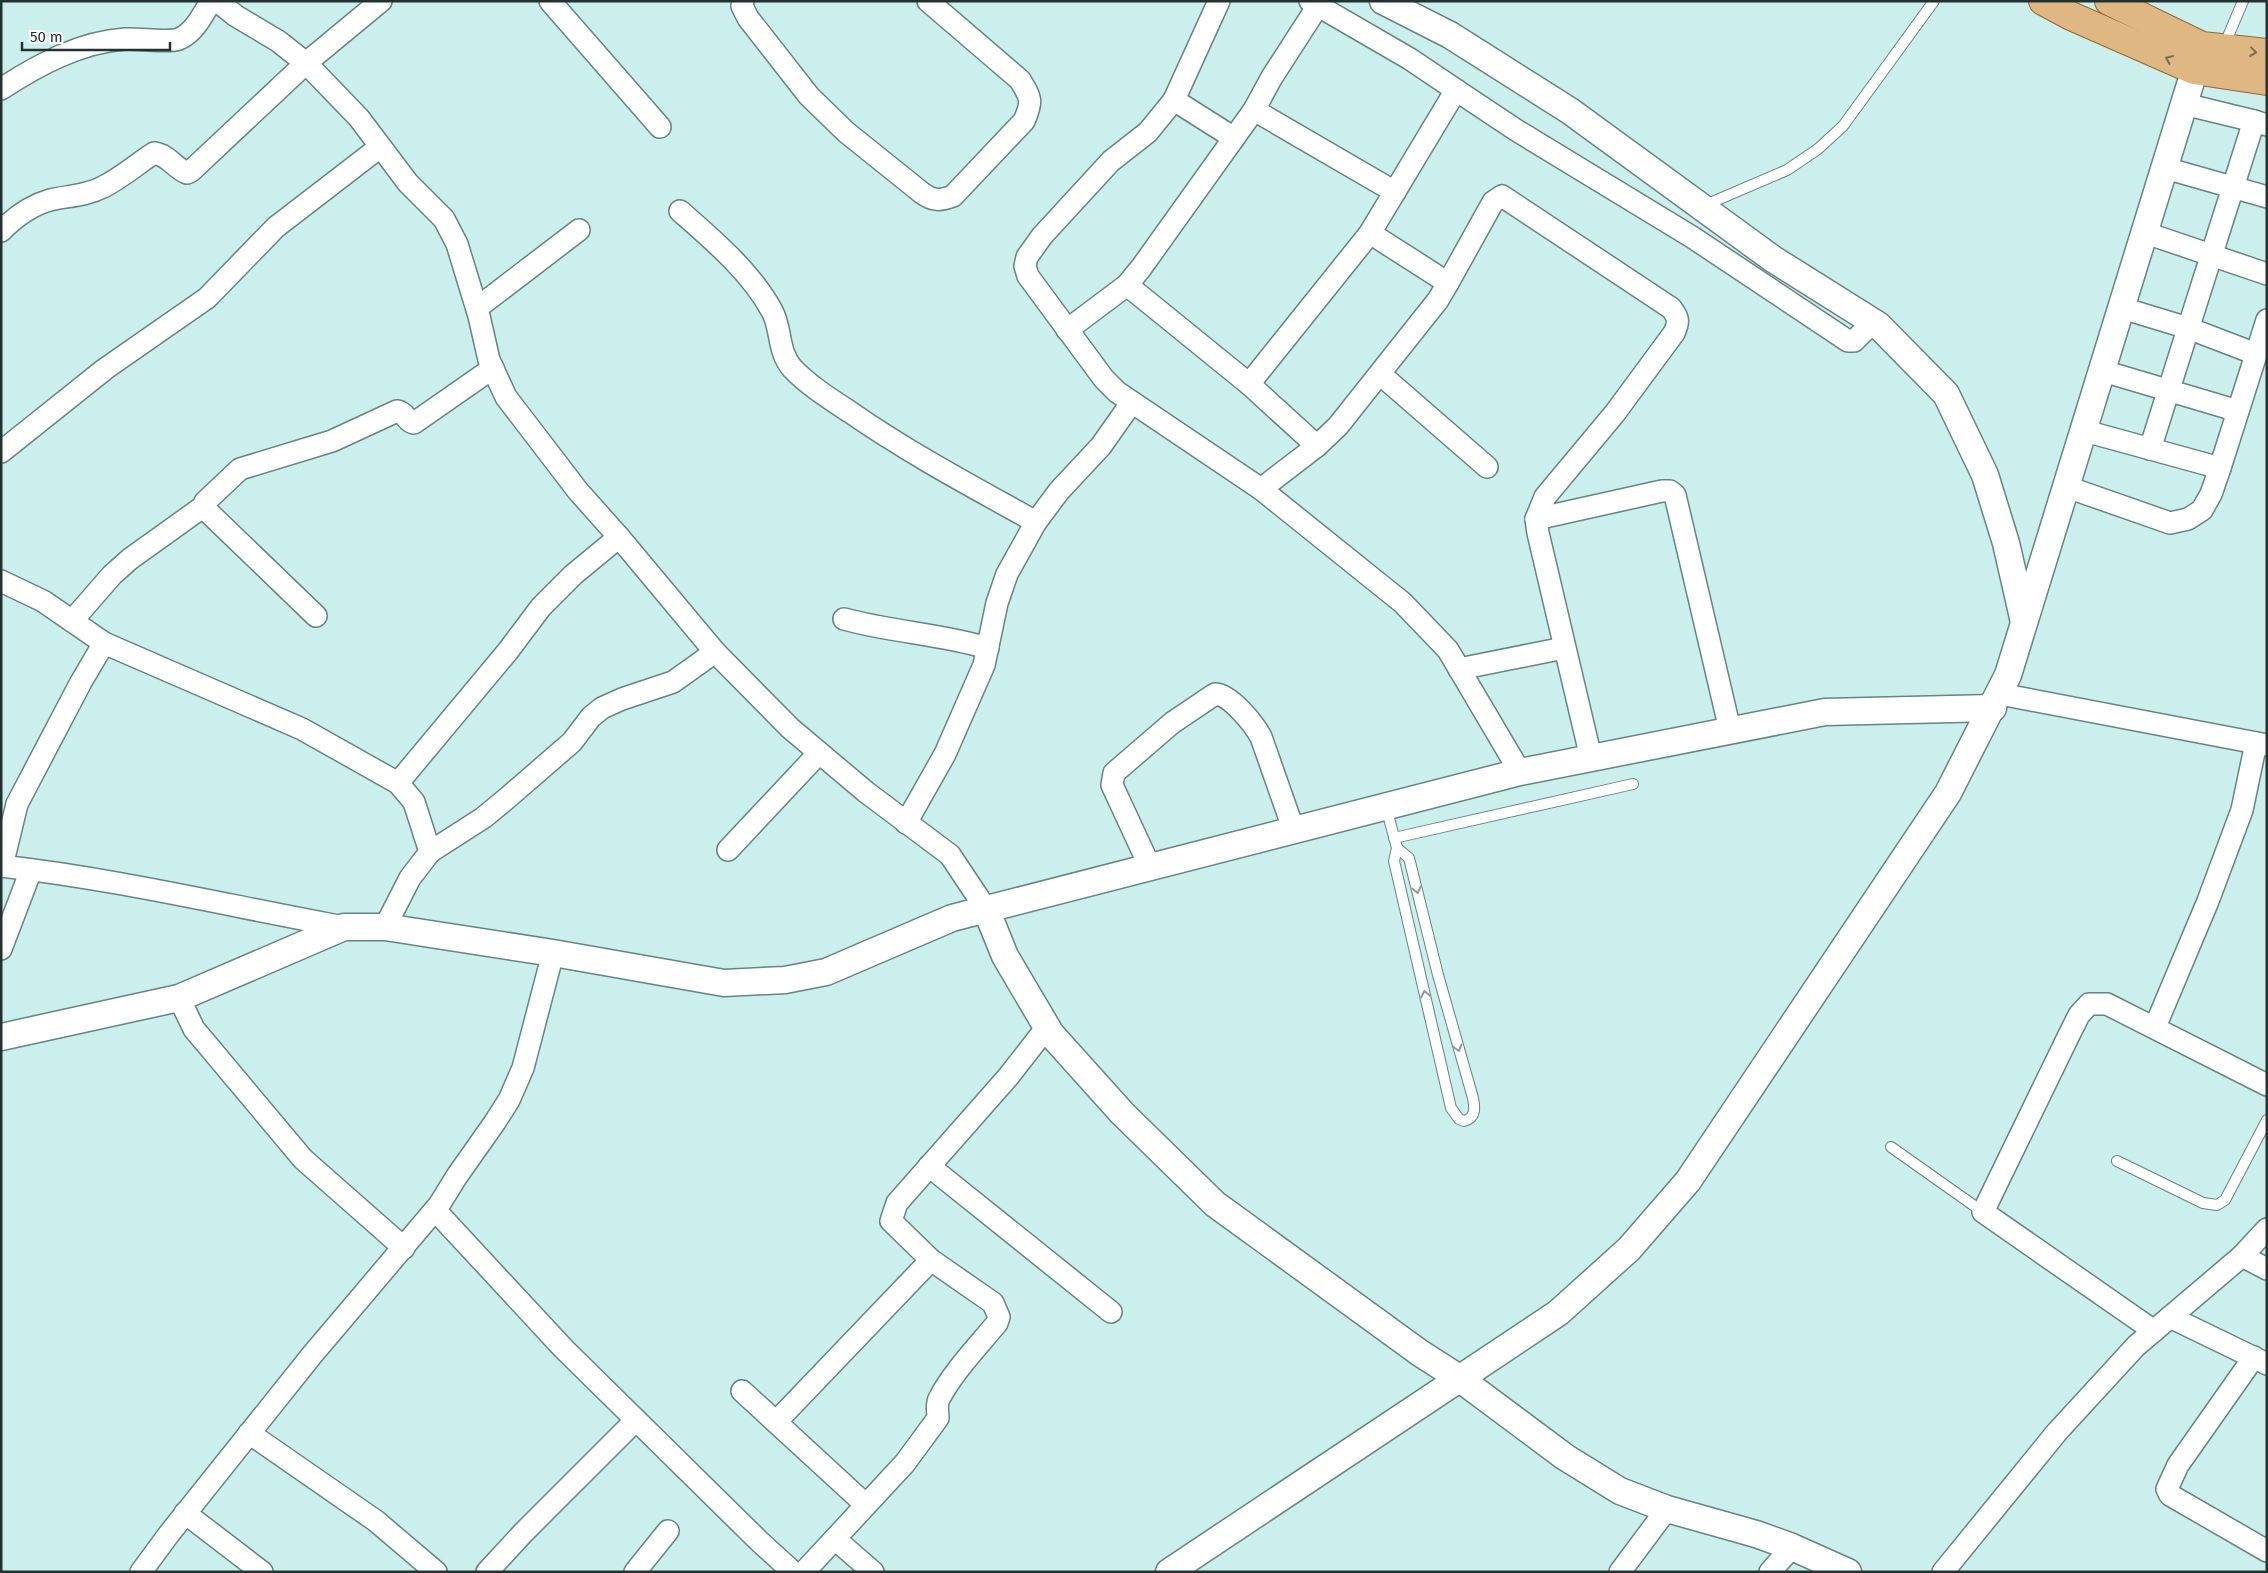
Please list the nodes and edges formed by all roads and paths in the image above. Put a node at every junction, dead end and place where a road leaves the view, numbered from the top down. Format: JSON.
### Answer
{"nodes":[{"id":1,"x":211,"y":1,"type":"edge"},
{"id":2,"x":217,"y":1,"type":"edge"},
{"id":3,"x":381,"y":1,"type":"edge"},
{"id":4,"x":550,"y":1,"type":"edge"},
{"id":5,"x":743,"y":1,"type":"edge"},
{"id":6,"x":928,"y":1,"type":"edge"},
{"id":7,"x":1219,"y":1,"type":"edge"},
{"id":8,"x":1383,"y":1,"type":"edge"},
{"id":9,"x":1934,"y":1,"type":"edge"},
{"id":10,"x":2043,"y":1,"type":"edge"},
{"id":11,"x":2243,"y":1,"type":"edge"},
{"id":12,"x":1316,"y":3,"type":"edge"},
{"id":13,"x":2075,"y":9,"type":"edge"},
{"id":14,"x":2114,"y":13,"type":"edge"},
{"id":15,"x":2267,"y":53,"type":"edge"},
{"id":16,"x":2211,"y":60,"type":"junction"},
{"id":17,"x":306,"y":64,"type":"junction"},
{"id":18,"x":2267,"y":81,"type":"edge"},
{"id":19,"x":1,"y":89,"type":"edge"},
{"id":20,"x":1456,"y":90,"type":"junction"},
{"id":21,"x":1174,"y":100,"type":"junction"},
{"id":22,"x":2184,"y":104,"type":"junction"},
{"id":23,"x":1254,"y":110,"type":"junction"},
{"id":24,"x":2260,"y":123,"type":"edge"},
{"id":25,"x":660,"y":127,"type":"dead end"},
{"id":26,"x":1234,"y":138,"type":"junction"},
{"id":27,"x":380,"y":147,"type":"junction"},
{"id":28,"x":2165,"y":168,"type":"junction"},
{"id":29,"x":2233,"y":188,"type":"junction"},
{"id":30,"x":1395,"y":192,"type":"junction"},
{"id":31,"x":2267,"y":197,"type":"edge"},
{"id":32,"x":1702,"y":206,"type":"junction"},
{"id":33,"x":680,"y":211,"type":"dead end"},
{"id":34,"x":579,"y":230,"type":"dead end"},
{"id":35,"x":1,"y":231,"type":"edge"},
{"id":36,"x":1370,"y":233,"type":"junction"},
{"id":37,"x":2146,"y":233,"type":"junction"},
{"id":38,"x":2212,"y":255,"type":"junction"},
{"id":39,"x":2267,"y":274,"type":"edge"},
{"id":40,"x":1448,"y":283,"type":"junction"},
{"id":41,"x":1127,"y":284,"type":"junction"},
{"id":42,"x":477,"y":308,"type":"junction"},
{"id":43,"x":2122,"y":308,"type":"junction"},
{"id":44,"x":2267,"y":320,"type":"edge"},
{"id":45,"x":2188,"y":328,"type":"junction"},
{"id":46,"x":1067,"y":330,"type":"junction"},
{"id":47,"x":1864,"y":332,"type":"junction"},
{"id":48,"x":2256,"y":354,"type":"junction"},
{"id":49,"x":493,"y":368,"type":"junction"},
{"id":50,"x":2103,"y":372,"type":"junction"},
{"id":51,"x":1380,"y":374,"type":"junction"},
{"id":52,"x":1249,"y":384,"type":"junction"},
{"id":53,"x":2168,"y":389,"type":"junction"},
{"id":54,"x":1132,"y":402,"type":"junction"},
{"id":55,"x":2238,"y":411,"type":"junction"},
{"id":56,"x":2085,"y":430,"type":"junction"},
{"id":57,"x":1317,"y":446,"type":"junction"},
{"id":58,"x":2150,"y":449,"type":"junction"},
{"id":59,"x":1,"y":452,"type":"edge"},
{"id":60,"x":1487,"y":467,"type":"dead end"},
{"id":61,"x":2220,"y":468,"type":"junction"},
{"id":62,"x":2067,"y":487,"type":"junction"},
{"id":63,"x":1261,"y":489,"type":"junction"},
{"id":64,"x":204,"y":506,"type":"junction"},
{"id":65,"x":1536,"y":519,"type":"junction"},
{"id":66,"x":1036,"y":522,"type":"junction"},
{"id":67,"x":619,"y":537,"type":"junction"},
{"id":68,"x":1,"y":581,"type":"edge"},
{"id":69,"x":316,"y":616,"type":"dead end"},
{"id":70,"x":844,"y":619,"type":"dead end"},
{"id":71,"x":72,"y":621,"type":"junction"},
{"id":72,"x":2024,"y":623,"type":"junction"},
{"id":73,"x":104,"y":643,"type":"junction"},
{"id":74,"x":988,"y":648,"type":"junction"},
{"id":75,"x":1564,"y":648,"type":"junction"},
{"id":76,"x":715,"y":652,"type":"junction"},
{"id":77,"x":1459,"y":669,"type":"junction"},
{"id":78,"x":1996,"y":701,"type":"junction"},
{"id":79,"x":1730,"y":730,"type":"junction"},
{"id":80,"x":2261,"y":744,"type":"edge"},
{"id":81,"x":819,"y":753,"type":"junction"},
{"id":82,"x":1591,"y":758,"type":"junction"},
{"id":83,"x":1520,"y":772,"type":"junction"},
{"id":84,"x":398,"y":783,"type":"junction"},
{"id":85,"x":1633,"y":784,"type":"dead end"},
{"id":86,"x":1386,"y":807,"type":"junction"},
{"id":87,"x":906,"y":823,"type":"junction"},
{"id":88,"x":1294,"y":830,"type":"junction"},
{"id":89,"x":1396,"y":843,"type":"junction"},
{"id":90,"x":728,"y":850,"type":"dead end"},
{"id":91,"x":430,"y":852,"type":"junction"},
{"id":92,"x":2,"y":866,"type":"edge"},
{"id":93,"x":1150,"y":868,"type":"junction"},
{"id":94,"x":31,"y":870,"type":"junction"},
{"id":95,"x":986,"y":910,"type":"junction"},
{"id":96,"x":344,"y":927,"type":"junction"},
{"id":97,"x":386,"y":928,"type":"junction"},
{"id":98,"x":1,"y":949,"type":"edge"},
{"id":99,"x":553,"y":953,"type":"junction"},
{"id":100,"x":179,"y":998,"type":"junction"},
{"id":101,"x":2155,"y":1027,"type":"junction"},
{"id":102,"x":1047,"y":1028,"type":"junction"},
{"id":103,"x":1,"y":1037,"type":"edge"},
{"id":104,"x":2267,"y":1085,"type":"edge"},
{"id":105,"x":2267,"y":1120,"type":"edge"},
{"id":106,"x":1890,"y":1147,"type":"dead end"},
{"id":107,"x":2117,"y":1161,"type":"dead end"},
{"id":108,"x":929,"y":1166,"type":"junction"},
{"id":109,"x":434,"y":1210,"type":"junction"},
{"id":110,"x":1983,"y":1212,"type":"junction"},
{"id":111,"x":2267,"y":1229,"type":"edge"},
{"id":112,"x":404,"y":1248,"type":"junction"},
{"id":113,"x":2242,"y":1256,"type":"junction"},
{"id":114,"x":931,"y":1260,"type":"junction"},
{"id":115,"x":2267,"y":1268,"type":"edge"},
{"id":116,"x":1111,"y":1312,"type":"dead end"},
{"id":117,"x":2170,"y":1317,"type":"junction"},
{"id":118,"x":2154,"y":1331,"type":"junction"},
{"id":119,"x":2260,"y":1361,"type":"edge"},
{"id":120,"x":1459,"y":1378,"type":"junction"},
{"id":121,"x":742,"y":1391,"type":"dead end"},
{"id":122,"x":636,"y":1420,"type":"junction"},
{"id":123,"x":776,"y":1422,"type":"junction"},
{"id":124,"x":249,"y":1433,"type":"junction"},
{"id":125,"x":866,"y":1505,"type":"junction"},
{"id":126,"x":1667,"y":1509,"type":"junction"},
{"id":127,"x":185,"y":1513,"type":"junction"},
{"id":128,"x":668,"y":1531,"type":"dead end"},
{"id":129,"x":835,"y":1539,"type":"junction"},
{"id":130,"x":1792,"y":1547,"type":"junction"},
{"id":131,"x":2267,"y":1551,"type":"edge"},
{"id":132,"x":141,"y":1572,"type":"edge"},
{"id":133,"x":262,"y":1572,"type":"edge"},
{"id":134,"x":436,"y":1572,"type":"edge"},
{"id":135,"x":487,"y":1572,"type":"edge"},
{"id":136,"x":635,"y":1572,"type":"edge"},
{"id":137,"x":793,"y":1572,"type":"edge"},
{"id":138,"x":804,"y":1572,"type":"edge"},
{"id":139,"x":873,"y":1572,"type":"edge"},
{"id":140,"x":1169,"y":1572,"type":"edge"},
{"id":141,"x":1620,"y":1572,"type":"edge"},
{"id":142,"x":1770,"y":1572,"type":"edge"},
{"id":143,"x":1848,"y":1572,"type":"edge"},
{"id":144,"x":1943,"y":1572,"type":"edge"}],
"edges":[{"from":1,"to":19,"type":"street"},
{"from":2,"to":17,"type":"street"},
{"from":3,"to":17,"type":"street"},
{"from":4,"to":25,"type":"street"},
{"from":5,"to":6,"type":"street"},
{"from":7,"to":21,"type":"street"},
{"from":8,"to":32,"type":"street"},
{"from":9,"to":32,"type":"lane"},
{"from":10,"to":13,"type":"main road"},
{"from":11,"to":16,"type":"lane"},
{"from":12,"to":20,"type":"street"},
{"from":12,"to":23,"type":"street"},
{"from":13,"to":14,"type":"main road"},
{"from":14,"to":16,"type":"main road"},
{"from":16,"to":15,"type":"main road","one_way":true},
{"from":16,"to":18,"type":"main road"},
{"from":16,"to":22,"type":"street"},
{"from":17,"to":27,"type":"street"},
{"from":17,"to":35,"type":"street"},
{"from":20,"to":30,"type":"street"},
{"from":20,"to":47,"type":"street"},
{"from":21,"to":26,"type":"street"},
{"from":21,"to":46,"type":"street"},
{"from":22,"to":24,"type":"street"},
{"from":22,"to":28,"type":"street"},
{"from":23,"to":26,"type":"street"},
{"from":23,"to":30,"type":"street"},
{"from":24,"to":29,"type":"street"},
{"from":26,"to":41,"type":"street"},
{"from":27,"to":42,"type":"street"},
{"from":27,"to":59,"type":"street"},
{"from":28,"to":29,"type":"street"},
{"from":28,"to":37,"type":"street"},
{"from":29,"to":31,"type":"street"},
{"from":29,"to":38,"type":"street"},
{"from":30,"to":36,"type":"street"},
{"from":32,"to":47,"type":"street"},
{"from":33,"to":66,"type":"street"},
{"from":34,"to":42,"type":"street"},
{"from":36,"to":40,"type":"street"},
{"from":36,"to":52,"type":"street"},
{"from":37,"to":38,"type":"street"},
{"from":37,"to":43,"type":"street"},
{"from":38,"to":39,"type":"street"},
{"from":38,"to":45,"type":"street"},
{"from":40,"to":51,"type":"street"},
{"from":40,"to":65,"type":"street"},
{"from":41,"to":46,"type":"street"},
{"from":41,"to":52,"type":"street"},
{"from":42,"to":49,"type":"street"},
{"from":43,"to":45,"type":"street"},
{"from":43,"to":50,"type":"street"},
{"from":44,"to":48,"type":"street"},
{"from":45,"to":48,"type":"street"},
{"from":45,"to":53,"type":"street"},
{"from":46,"to":54,"type":"street"},
{"from":47,"to":72,"type":"street"},
{"from":48,"to":55,"type":"street"},
{"from":49,"to":64,"type":"street"},
{"from":49,"to":67,"type":"street"},
{"from":50,"to":53,"type":"street"},
{"from":50,"to":56,"type":"street"},
{"from":51,"to":57,"type":"street"},
{"from":51,"to":60,"type":"street"},
{"from":52,"to":57,"type":"street"},
{"from":53,"to":55,"type":"street"},
{"from":53,"to":58,"type":"street"},
{"from":54,"to":63,"type":"street"},
{"from":54,"to":66,"type":"street"},
{"from":55,"to":61,"type":"street"},
{"from":56,"to":58,"type":"street"},
{"from":56,"to":62,"type":"street"},
{"from":57,"to":63,"type":"street"},
{"from":58,"to":61,"type":"street"},
{"from":61,"to":62,"type":"street"},
{"from":62,"to":72,"type":"street"},
{"from":63,"to":77,"type":"street"},
{"from":64,"to":69,"type":"street"},
{"from":64,"to":71,"type":"street"},
{"from":65,"to":75,"type":"street"},
{"from":65,"to":79,"type":"street"},
{"from":66,"to":74,"type":"street"},
{"from":67,"to":76,"type":"street"},
{"from":67,"to":84,"type":"street"},
{"from":68,"to":71,"type":"street"},
{"from":70,"to":74,"type":"street"},
{"from":71,"to":73,"type":"street"},
{"from":72,"to":78,"type":"street"},
{"from":73,"to":84,"type":"street"},
{"from":73,"to":92,"type":"street"},
{"from":74,"to":87,"type":"street"},
{"from":75,"to":77,"type":"street"},
{"from":75,"to":82,"type":"street"},
{"from":76,"to":81,"type":"street"},
{"from":76,"to":91,"type":"street"},
{"from":77,"to":83,"type":"street"},
{"from":78,"to":79,"type":"street"},
{"from":78,"to":80,"type":"street"},
{"from":78,"to":120,"type":"street"},
{"from":79,"to":82,"type":"street"},
{"from":80,"to":101,"type":"street"},
{"from":81,"to":87,"type":"street"},
{"from":81,"to":90,"type":"street"},
{"from":82,"to":83,"type":"street"},
{"from":83,"to":86,"type":"street"},
{"from":84,"to":91,"type":"street"},
{"from":85,"to":89,"type":"lane"},
{"from":86,"to":88,"type":"street"},
{"from":86,"to":89,"type":"lane"},
{"from":87,"to":95,"type":"street"},
{"from":88,"to":93,"type":"street"},
{"from":88,"to":93,"type":"street"},
{"from":89,"to":89,"type":"lane","one_way":true},
{"from":91,"to":97,"type":"street"},
{"from":92,"to":94,"type":"street"},
{"from":93,"to":95,"type":"street"},
{"from":94,"to":96,"type":"street"},
{"from":94,"to":98,"type":"street"},
{"from":95,"to":99,"type":"street"},
{"from":95,"to":102,"type":"street"},
{"from":96,"to":97,"type":"street"},
{"from":96,"to":100,"type":"street"},
{"from":97,"to":99,"type":"street"},
{"from":99,"to":109,"type":"street"},
{"from":100,"to":103,"type":"street"},
{"from":100,"to":112,"type":"street"},
{"from":101,"to":104,"type":"street"},
{"from":101,"to":110,"type":"street"},
{"from":102,"to":108,"type":"street"},
{"from":102,"to":120,"type":"street"},
{"from":105,"to":107,"type":"lane"},
{"from":106,"to":110,"type":"lane"},
{"from":108,"to":114,"type":"street"},
{"from":108,"to":116,"type":"street"},
{"from":109,"to":112,"type":"street"},
{"from":109,"to":122,"type":"street"},
{"from":110,"to":118,"type":"street"},
{"from":111,"to":113,"type":"street"},
{"from":112,"to":124,"type":"street"},
{"from":113,"to":115,"type":"street"},
{"from":113,"to":117,"type":"street"},
{"from":114,"to":123,"type":"street"},
{"from":114,"to":125,"type":"street"},
{"from":117,"to":118,"type":"street"},
{"from":117,"to":119,"type":"street"},
{"from":118,"to":144,"type":"street"},
{"from":119,"to":131,"type":"street"},
{"from":120,"to":126,"type":"street"},
{"from":120,"to":140,"type":"street"},
{"from":121,"to":123,"type":"street"},
{"from":122,"to":135,"type":"street"},
{"from":122,"to":137,"type":"street"},
{"from":123,"to":125,"type":"street"},
{"from":124,"to":127,"type":"street"},
{"from":124,"to":134,"type":"street"},
{"from":125,"to":129,"type":"street"},
{"from":126,"to":130,"type":"street"},
{"from":126,"to":141,"type":"street"},
{"from":127,"to":132,"type":"street"},
{"from":127,"to":133,"type":"street"},
{"from":128,"to":136,"type":"street"},
{"from":129,"to":138,"type":"street"},
{"from":129,"to":139,"type":"street"},
{"from":130,"to":142,"type":"street"},
{"from":130,"to":143,"type":"street"}]}
